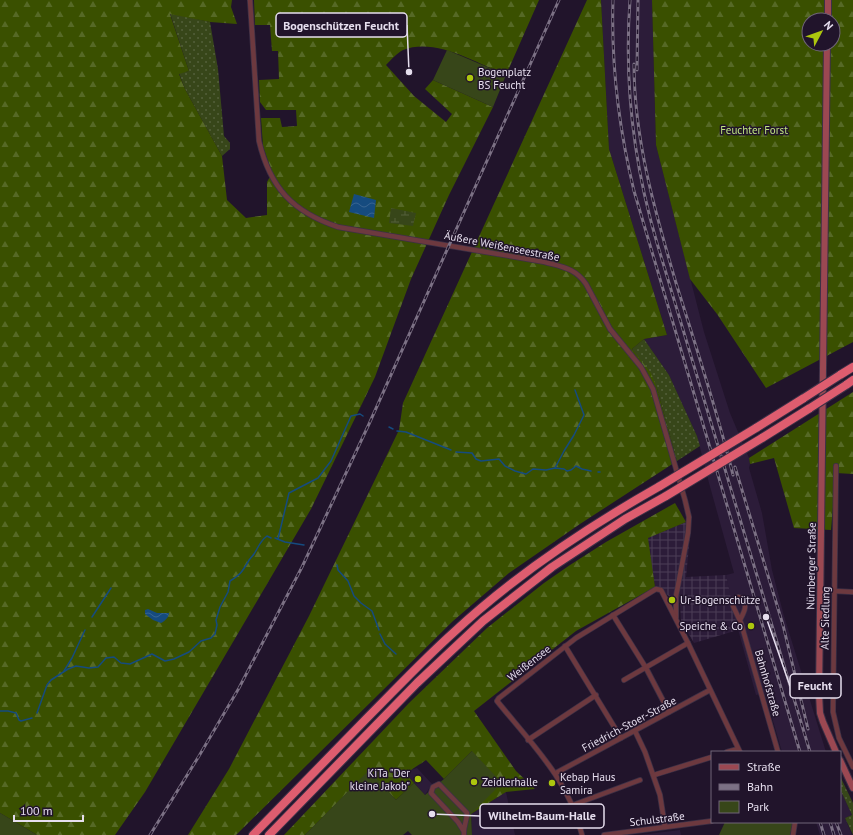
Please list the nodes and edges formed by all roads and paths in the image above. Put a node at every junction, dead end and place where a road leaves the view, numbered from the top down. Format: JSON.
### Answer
{"nodes":[{"id":1,"x":250,"y":0,"type":"edge"},
{"id":2,"x":828,"y":0,"type":"edge"},
{"id":3,"x":828,"y":12,"type":"edge"},
{"id":4,"x":827,"y":52,"type":"edge"},
{"id":5,"x":853,"y":367,"type":"edge"},
{"id":6,"x":850,"y":383,"type":"edge"},
{"id":7,"x":836,"y":466,"type":"dead end"},
{"id":8,"x":834,"y":592,"type":"junction"},
{"id":9,"x":853,"y":592,"type":"edge"},
{"id":10,"x":613,"y":615,"type":"junction"},
{"id":11,"x":676,"y":618,"type":"junction"},
{"id":12,"x":740,"y":620,"type":"dead end"},
{"id":13,"x":688,"y":643,"type":"junction"},
{"id":14,"x":566,"y":646,"type":"junction"},
{"id":15,"x":646,"y":668,"type":"junction"},
{"id":16,"x":624,"y":680,"type":"dead end"},
{"id":17,"x":710,"y":690,"type":"junction"},
{"id":18,"x":596,"y":695,"type":"junction"},
{"id":19,"x":669,"y":712,"type":"junction"},
{"id":20,"x":635,"y":731,"type":"junction"},
{"id":21,"x":621,"y":738,"type":"junction"},
{"id":22,"x":528,"y":740,"type":"junction"},
{"id":23,"x":739,"y":750,"type":"edge"},
{"id":24,"x":778,"y":751,"type":"edge"},
{"id":25,"x":836,"y":751,"type":"edge"},
{"id":26,"x":711,"y":757,"type":"edge"},
{"id":27,"x":841,"y":762,"type":"edge"},
{"id":28,"x":853,"y":767,"type":"edge"},
{"id":29,"x":556,"y":773,"type":"junction"},
{"id":30,"x":654,"y":775,"type":"junction"},
{"id":31,"x":640,"y":780,"type":"dead end"},
{"id":32,"x":853,"y":786,"type":"edge"},
{"id":33,"x":573,"y":805,"type":"junction"},
{"id":34,"x":711,"y":821,"type":"edge"},
{"id":35,"x":795,"y":823,"type":"edge"},
{"id":36,"x":665,"y":827,"type":"junction"},
{"id":37,"x":463,"y":832,"type":"edge"},
{"id":38,"x":253,"y":835,"type":"edge"},
{"id":39,"x":269,"y":835,"type":"edge"},
{"id":40,"x":582,"y":835,"type":"edge"},
{"id":41,"x":604,"y":835,"type":"edge"},
{"id":42,"x":793,"y":835,"type":"edge"}],
"edges":[{"from":1,"to":11,"type":"street","name":"Äußere Weißenseestraße"},
{"from":2,"to":3,"type":"main road"},
{"from":4,"to":25,"type":"main road","name":"Nürnberger Straße"},
{"from":5,"to":38,"type":"highway","bridge":true},
{"from":6,"to":39,"type":"highway","bridge":true},
{"from":7,"to":8,"type":"street","name":"Alte Siedlung"},
{"from":8,"to":9,"type":"street"},
{"from":8,"to":28,"type":"street","name":"Alte Siedlung"},
{"from":10,"to":11,"type":"street"},
{"from":10,"to":14,"type":"street"},
{"from":10,"to":15,"type":"street"},
{"from":11,"to":13,"type":"street"},
{"from":12,"to":24,"type":"street","name":"Bahnhofstraße"},
{"from":13,"to":15,"type":"street"},
{"from":13,"to":17,"type":"street"},
{"from":14,"to":18,"type":"street","name":"Weißensee"},
{"from":14,"to":22,"type":"street","name":"Weißensee"},
{"from":15,"to":16,"type":"street"},
{"from":15,"to":19,"type":"street"},
{"from":17,"to":19,"type":"street","name":"Friedrich-Stoer-Straße"},
{"from":17,"to":23,"type":"street"},
{"from":18,"to":21,"type":"street","name":"Weißensee"},
{"from":18,"to":22,"type":"street"},
{"from":19,"to":20,"type":"street","name":"Friedrich-Stoer-Straße"},
{"from":20,"to":21,"type":"street","name":"Friedrich-Stoer-Straße"},
{"from":20,"to":30,"type":"street"},
{"from":21,"to":29,"type":"street","name":"Friedrich-Stoer-Straße"},
{"from":22,"to":29,"type":"street","name":"Weißensee"},
{"from":26,"to":30,"type":"street"},
{"from":27,"to":32,"type":"main road"},
{"from":29,"to":33,"type":"street","name":"Weißensee"},
{"from":30,"to":36,"type":"street"},
{"from":31,"to":33,"type":"street"},
{"from":33,"to":40,"type":"street","name":"Weißensee"},
{"from":34,"to":36,"type":"street","name":"Schulstraße"},
{"from":35,"to":42,"type":"street"},
{"from":36,"to":41,"type":"street","name":"Schulstraße"},
{"from":37,"to":37,"type":"street"}]}
